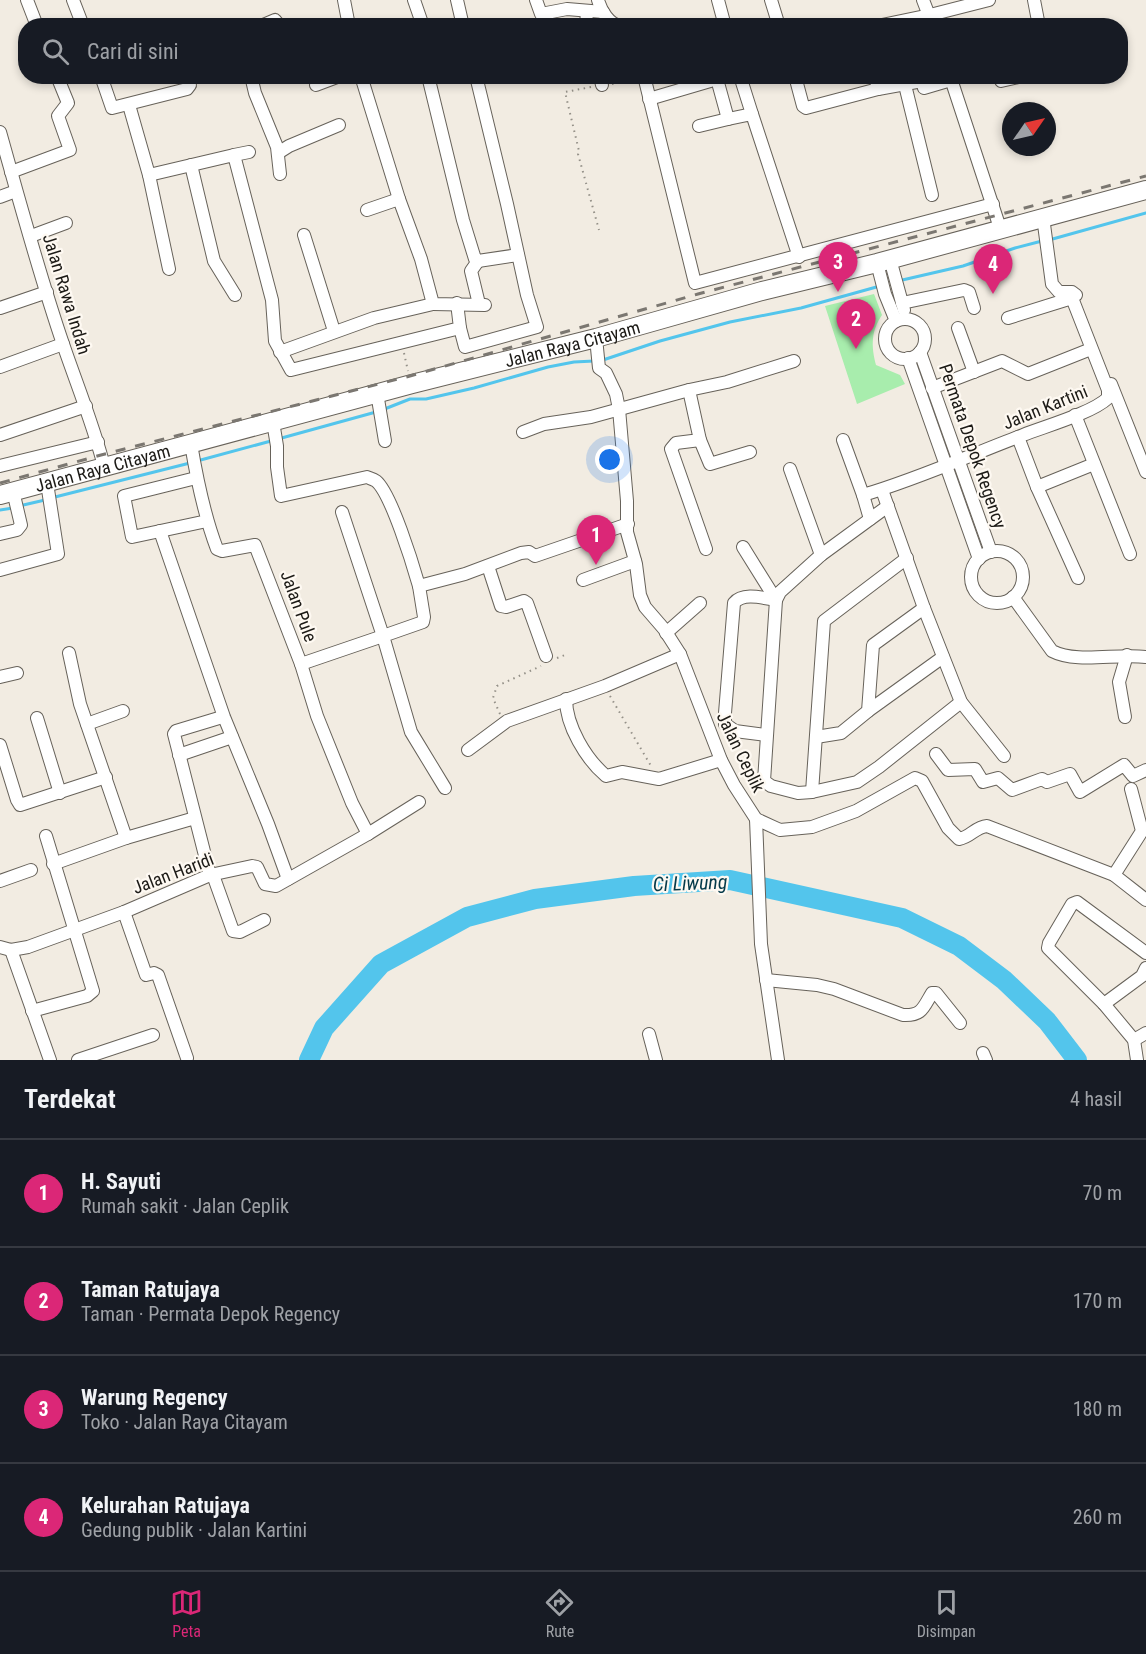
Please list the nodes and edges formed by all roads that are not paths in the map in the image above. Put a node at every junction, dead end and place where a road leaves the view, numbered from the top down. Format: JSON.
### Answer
{"nodes":[{"id":1,"x":27,"y":0,"type":"edge"},
{"id":2,"x":73,"y":0,"type":"edge"},
{"id":3,"x":344,"y":0,"type":"edge"},
{"id":4,"x":414,"y":0,"type":"edge"},
{"id":5,"x":456,"y":0,"type":"edge"},
{"id":6,"x":536,"y":0,"type":"edge"},
{"id":7,"x":598,"y":0,"type":"edge"},
{"id":8,"x":718,"y":0,"type":"edge"},
{"id":9,"x":771,"y":0,"type":"edge"},
{"id":10,"x":923,"y":0,"type":"edge"},
{"id":11,"x":989,"y":0,"type":"edge"},
{"id":12,"x":1034,"y":0,"type":"edge"},
{"id":13,"x":587,"y":11,"type":"junction"},
{"id":14,"x":603,"y":12,"type":"junction"},
{"id":15,"x":34,"y":18,"type":"edge"},
{"id":16,"x":79,"y":18,"type":"edge"},
{"id":17,"x":347,"y":18,"type":"edge"},
{"id":18,"x":420,"y":18,"type":"edge"},
{"id":19,"x":461,"y":18,"type":"edge"},
{"id":20,"x":587,"y":18,"type":"edge"},
{"id":21,"x":608,"y":18,"type":"edge"},
{"id":22,"x":723,"y":18,"type":"edge"},
{"id":23,"x":777,"y":18,"type":"edge"},
{"id":24,"x":931,"y":18,"type":"edge"},
{"id":25,"x":938,"y":18,"type":"edge"},
{"id":26,"x":1038,"y":18,"type":"edge"},
{"id":27,"x":60,"y":84,"type":"edge"},
{"id":28,"x":104,"y":84,"type":"edge"},
{"id":29,"x":190,"y":84,"type":"edge"},
{"id":30,"x":253,"y":84,"type":"edge"},
{"id":31,"x":363,"y":84,"type":"edge"},
{"id":32,"x":430,"y":84,"type":"edge"},
{"id":33,"x":478,"y":84,"type":"edge"},
{"id":34,"x":645,"y":84,"type":"edge"},
{"id":35,"x":700,"y":84,"type":"edge"},
{"id":36,"x":718,"y":84,"type":"edge"},
{"id":37,"x":743,"y":84,"type":"edge"},
{"id":38,"x":797,"y":84,"type":"edge"},
{"id":39,"x":873,"y":84,"type":"edge"},
{"id":40,"x":890,"y":84,"type":"edge"},
{"id":41,"x":909,"y":84,"type":"edge"},
{"id":42,"x":923,"y":84,"type":"edge"},
{"id":43,"x":935,"y":84,"type":"edge"},
{"id":44,"x":953,"y":84,"type":"edge"},
{"id":45,"x":905,"y":85,"type":"junction"},
{"id":46,"x":649,"y":99,"type":"junction"},
{"id":47,"x":129,"y":105,"type":"junction"},
{"id":48,"x":752,"y":114,"type":"junction"},
{"id":49,"x":728,"y":119,"type":"junction"},
{"id":50,"x":339,"y":125,"type":"dead end"},
{"id":51,"x":699,"y":126,"type":"dead end"},
{"id":52,"x":0,"y":132,"type":"edge"},
{"id":53,"x":249,"y":152,"type":"dead end"},
{"id":54,"x":278,"y":153,"type":"junction"},
{"id":55,"x":234,"y":155,"type":"junction"},
{"id":56,"x":191,"y":165,"type":"junction"},
{"id":57,"x":11,"y":172,"type":"junction"},
{"id":58,"x":280,"y":174,"type":"dead end"},
{"id":59,"x":149,"y":175,"type":"junction"},
{"id":60,"x":1146,"y":190,"type":"edge"},
{"id":61,"x":16,"y":191,"type":"junction"},
{"id":62,"x":932,"y":195,"type":"dead end"},
{"id":63,"x":0,"y":197,"type":"edge"},
{"id":64,"x":399,"y":199,"type":"junction"},
{"id":65,"x":993,"y":204,"type":"junction"},
{"id":66,"x":367,"y":210,"type":"dead end"},
{"id":67,"x":66,"y":223,"type":"dead end"},
{"id":68,"x":1044,"y":224,"type":"junction"},
{"id":69,"x":1000,"y":228,"type":"junction"},
{"id":70,"x":304,"y":235,"type":"dead end"},
{"id":71,"x":31,"y":236,"type":"junction"},
{"id":72,"x":518,"y":255,"type":"junction"},
{"id":73,"x":799,"y":257,"type":"junction"},
{"id":74,"x":478,"y":261,"type":"junction"},
{"id":75,"x":885,"y":267,"type":"junction"},
{"id":76,"x":169,"y":269,"type":"dead end"},
{"id":77,"x":891,"y":291,"type":"junction"},
{"id":78,"x":47,"y":292,"type":"junction"},
{"id":79,"x":235,"y":295,"type":"dead end"},
{"id":80,"x":457,"y":303,"type":"junction"},
{"id":81,"x":902,"y":303,"type":"junction"},
{"id":82,"x":433,"y":304,"type":"junction"},
{"id":83,"x":0,"y":308,"type":"edge"},
{"id":84,"x":975,"y":308,"type":"dead end"},
{"id":85,"x":1008,"y":318,"type":"dead end"},
{"id":86,"x":902,"y":320,"type":"junction"},
{"id":87,"x":460,"y":328,"type":"junction"},
{"id":88,"x":958,"y":328,"type":"dead end"},
{"id":89,"x":334,"y":331,"type":"junction"},
{"id":90,"x":596,"y":343,"type":"junction"},
{"id":91,"x":63,"y":344,"type":"junction"},
{"id":92,"x":1091,"y":349,"type":"junction"},
{"id":93,"x":280,"y":352,"type":"junction"},
{"id":94,"x":920,"y":352,"type":"junction"},
{"id":95,"x":908,"y":358,"type":"junction"},
{"id":96,"x":794,"y":361,"type":"dead end"},
{"id":97,"x":0,"y":367,"type":"edge"},
{"id":98,"x":974,"y":372,"type":"junction"},
{"id":99,"x":932,"y":388,"type":"junction"},
{"id":100,"x":689,"y":390,"type":"junction"},
{"id":101,"x":379,"y":405,"type":"junction"},
{"id":102,"x":86,"y":406,"type":"junction"},
{"id":103,"x":619,"y":409,"type":"junction"},
{"id":104,"x":1075,"y":415,"type":"junction"},
{"id":105,"x":274,"y":426,"type":"junction"},
{"id":106,"x":523,"y":432,"type":"dead end"},
{"id":107,"x":0,"y":435,"type":"edge"},
{"id":108,"x":1018,"y":437,"type":"junction"},
{"id":109,"x":700,"y":440,"type":"junction"},
{"id":110,"x":843,"y":440,"type":"dead end"},
{"id":111,"x":386,"y":441,"type":"dead end"},
{"id":112,"x":98,"y":442,"type":"junction"},
{"id":113,"x":750,"y":452,"type":"dead end"},
{"id":114,"x":958,"y":461,"type":"junction"},
{"id":115,"x":194,"y":462,"type":"junction"},
{"id":116,"x":1094,"y":464,"type":"junction"},
{"id":117,"x":0,"y":466,"type":"edge"},
{"id":118,"x":104,"y":466,"type":"junction"},
{"id":119,"x":945,"y":466,"type":"junction"},
{"id":120,"x":790,"y":469,"type":"dead end"},
{"id":121,"x":1146,"y":472,"type":"edge"},
{"id":122,"x":1037,"y":487,"type":"junction"},
{"id":123,"x":882,"y":490,"type":"junction"},
{"id":124,"x":49,"y":493,"type":"junction"},
{"id":125,"x":10,"y":495,"type":"edge"},
{"id":126,"x":863,"y":495,"type":"junction"},
{"id":127,"x":888,"y":506,"type":"junction"},
{"id":128,"x":342,"y":512,"type":"dead end"},
{"id":129,"x":870,"y":519,"type":"junction"},
{"id":130,"x":207,"y":521,"type":"junction"},
{"id":131,"x":628,"y":524,"type":"junction"},
{"id":132,"x":160,"y":531,"type":"junction"},
{"id":133,"x":0,"y":534,"type":"edge"},
{"id":134,"x":743,"y":547,"type":"dead end"},
{"id":135,"x":706,"y":549,"type":"dead end"},
{"id":136,"x":991,"y":552,"type":"junction"},
{"id":137,"x":1130,"y":554,"type":"dead end"},
{"id":138,"x":820,"y":555,"type":"junction"},
{"id":139,"x":907,"y":558,"type":"junction"},
{"id":140,"x":980,"y":559,"type":"junction"},
{"id":141,"x":635,"y":561,"type":"junction"},
{"id":142,"x":489,"y":566,"type":"junction"},
{"id":143,"x":0,"y":570,"type":"edge"},
{"id":144,"x":1078,"y":578,"type":"dead end"},
{"id":145,"x":583,"y":580,"type":"dead end"},
{"id":146,"x":419,"y":586,"type":"junction"},
{"id":147,"x":1013,"y":597,"type":"junction"},
{"id":148,"x":776,"y":600,"type":"junction"},
{"id":149,"x":700,"y":603,"type":"dead end"},
{"id":150,"x":924,"y":608,"type":"junction"},
{"id":151,"x":666,"y":633,"type":"junction"},
{"id":152,"x":383,"y":636,"type":"junction"},
{"id":153,"x":69,"y":653,"type":"dead end"},
{"id":154,"x":680,"y":654,"type":"junction"},
{"id":155,"x":1127,"y":655,"type":"junction"},
{"id":156,"x":943,"y":657,"type":"junction"},
{"id":157,"x":1146,"y":657,"type":"edge"},
{"id":158,"x":549,"y":659,"type":"road end"},
{"id":159,"x":302,"y":664,"type":"junction"},
{"id":160,"x":17,"y":673,"type":"dead end"},
{"id":161,"x":0,"y":677,"type":"edge"},
{"id":162,"x":566,"y":699,"type":"junction"},
{"id":163,"x":961,"y":702,"type":"junction"},
{"id":164,"x":123,"y":711,"type":"dead end"},
{"id":165,"x":868,"y":711,"type":"junction"},
{"id":166,"x":1125,"y":717,"type":"dead end"},
{"id":167,"x":37,"y":718,"type":"dead end"},
{"id":168,"x":219,"y":718,"type":"dead end"},
{"id":169,"x":87,"y":724,"type":"junction"},
{"id":170,"x":766,"y":735,"type":"junction"},
{"id":171,"x":232,"y":737,"type":"junction"},
{"id":172,"x":816,"y":737,"type":"junction"},
{"id":173,"x":0,"y":745,"type":"edge"},
{"id":174,"x":468,"y":750,"type":"dead end"},
{"id":175,"x":936,"y":754,"type":"dead end"},
{"id":176,"x":179,"y":755,"type":"junction"},
{"id":177,"x":1004,"y":756,"type":"dead end"},
{"id":178,"x":722,"y":760,"type":"junction"},
{"id":179,"x":1146,"y":771,"type":"edge"},
{"id":180,"x":106,"y":777,"type":"junction"},
{"id":181,"x":445,"y":788,"type":"dead end"},
{"id":182,"x":1131,"y":789,"type":"dead end"},
{"id":183,"x":812,"y":792,"type":"junction"},
{"id":184,"x":60,"y":793,"type":"junction"},
{"id":185,"x":419,"y":802,"type":"dead end"},
{"id":186,"x":195,"y":818,"type":"junction"},
{"id":187,"x":756,"y":819,"type":"junction"},
{"id":188,"x":368,"y":834,"type":"junction"},
{"id":189,"x":46,"y":836,"type":"dead end"},
{"id":190,"x":126,"y":838,"type":"junction"},
{"id":191,"x":53,"y":864,"type":"junction"},
{"id":192,"x":31,"y":870,"type":"dead end"},
{"id":193,"x":212,"y":875,"type":"junction"},
{"id":194,"x":1114,"y":875,"type":"junction"},
{"id":195,"x":288,"y":879,"type":"junction"},
{"id":196,"x":0,"y":881,"type":"edge"},
{"id":197,"x":1146,"y":900,"type":"edge"},
{"id":198,"x":124,"y":912,"type":"junction"},
{"id":199,"x":264,"y":920,"type":"dead end"},
{"id":200,"x":74,"y":929,"type":"junction"},
{"id":201,"x":5,"y":948,"type":"edge"},
{"id":202,"x":1146,"y":953,"type":"edge"},
{"id":203,"x":1146,"y":968,"type":"edge"},
{"id":204,"x":766,"y":980,"type":"junction"},
{"id":205,"x":1104,"y":1004,"type":"junction"},
{"id":206,"x":32,"y":1011,"type":"junction"},
{"id":207,"x":960,"y":1023,"type":"dead end"},
{"id":208,"x":1146,"y":1033,"type":"edge"},
{"id":209,"x":649,"y":1034,"type":"dead end"},
{"id":210,"x":153,"y":1035,"type":"dead end"},
{"id":211,"x":1134,"y":1040,"type":"junction"},
{"id":212,"x":187,"y":1058,"type":"dead end"},
{"id":213,"x":50,"y":1060,"type":"edge"},
{"id":214,"x":78,"y":1060,"type":"edge"},
{"id":215,"x":656,"y":1060,"type":"edge"},
{"id":216,"x":778,"y":1060,"type":"edge"},
{"id":217,"x":1137,"y":1060,"type":"edge"}],
"edges":[{"from":1,"to":15,"type":"street"},
{"from":2,"to":16,"type":"street"},
{"from":3,"to":17,"type":"street"},
{"from":4,"to":18,"type":"street"},
{"from":5,"to":19,"type":"street"},
{"from":6,"to":13,"type":"street"},
{"from":7,"to":14,"type":"street"},
{"from":8,"to":22,"type":"street"},
{"from":9,"to":23,"type":"street"},
{"from":10,"to":24,"type":"street"},
{"from":11,"to":25,"type":"street"},
{"from":12,"to":26,"type":"street"},
{"from":13,"to":14,"type":"street"},
{"from":13,"to":20,"type":"street"},
{"from":14,"to":21,"type":"street"},
{"from":27,"to":57,"type":"street"},
{"from":28,"to":47,"type":"street"},
{"from":29,"to":47,"type":"street"},
{"from":30,"to":54,"type":"street"},
{"from":31,"to":64,"type":"street"},
{"from":32,"to":74,"type":"street"},
{"from":33,"to":72,"type":"street"},
{"from":34,"to":46,"type":"street"},
{"from":35,"to":46,"type":"street"},
{"from":36,"to":49,"type":"street"},
{"from":37,"to":48,"type":"street"},
{"from":38,"to":39,"type":"street"},
{"from":40,"to":45,"type":"street"},
{"from":41,"to":45,"type":"street"},
{"from":42,"to":43,"type":"street"},
{"from":44,"to":65,"type":"street"},
{"from":45,"to":62,"type":"street"},
{"from":46,"to":73,"type":"street"},
{"from":47,"to":59,"type":"street"},
{"from":48,"to":49,"type":"street"},
{"from":48,"to":73,"type":"street"},
{"from":49,"to":51,"type":"street"},
{"from":50,"to":54,"type":"street"},
{"from":52,"to":57,"type":"street","name":"Jalan Rawa Indah"},
{"from":53,"to":55,"type":"street"},
{"from":54,"to":58,"type":"street"},
{"from":55,"to":56,"type":"street"},
{"from":55,"to":93,"type":"street"},
{"from":56,"to":59,"type":"street"},
{"from":56,"to":79,"type":"street"},
{"from":57,"to":61,"type":"street","name":"Jalan Rawa Indah"},
{"from":59,"to":76,"type":"street"},
{"from":60,"to":68,"type":"main road","name":"Jalan Raya Citayam"},
{"from":61,"to":63,"type":"street"},
{"from":61,"to":71,"type":"street","name":"Jalan Rawa Indah"},
{"from":64,"to":66,"type":"street"},
{"from":64,"to":82,"type":"street"},
{"from":65,"to":69,"type":"street"},
{"from":65,"to":73,"type":"street"},
{"from":67,"to":71,"type":"street"},
{"from":68,"to":69,"type":"main road","name":"Jalan Raya Citayam"},
{"from":68,"to":121,"type":"street"},
{"from":69,"to":75,"type":"main road","name":"Jalan Raya Citayam"},
{"from":70,"to":89,"type":"street"},
{"from":71,"to":78,"type":"street","name":"Jalan Rawa Indah"},
{"from":72,"to":74,"type":"street"},
{"from":72,"to":87,"type":"street"},
{"from":74,"to":80,"type":"street"},
{"from":75,"to":77,"type":"street"},
{"from":75,"to":90,"type":"main road","name":"Jalan Raya Citayam"},
{"from":77,"to":81,"type":"street","name":"Permata Depok Regency"},
{"from":77,"to":86,"type":"street","name":"Permata Depok Regency"},
{"from":78,"to":83,"type":"street"},
{"from":78,"to":91,"type":"street","name":"Jalan Rawa Indah"},
{"from":80,"to":82,"type":"street"},
{"from":80,"to":87,"type":"street"},
{"from":81,"to":84,"type":"street"},
{"from":81,"to":86,"type":"street","name":"Permata Depok Regency"},
{"from":82,"to":89,"type":"street"},
{"from":85,"to":92,"type":"street","name":"Jalan Kartini"},
{"from":86,"to":94,"type":"street","name":"Permata Depok Regency"},
{"from":86,"to":95,"type":"street"},
{"from":87,"to":93,"type":"street"},
{"from":88,"to":98,"type":"street"},
{"from":89,"to":93,"type":"street"},
{"from":90,"to":101,"type":"main road","name":"Jalan Raya Citayam"},
{"from":90,"to":103,"type":"street","name":"Jalan Ceplik"},
{"from":91,"to":97,"type":"street"},
{"from":91,"to":102,"type":"street","name":"Jalan Rawa Indah"},
{"from":92,"to":98,"type":"street","name":"Jalan Kartini"},
{"from":92,"to":104,"type":"street","name":"Jalan Kartini"},
{"from":94,"to":95,"type":"street","name":"Permata Depok Regency"},
{"from":94,"to":99,"type":"street","name":"Permata Depok Regency"},
{"from":95,"to":119,"type":"street","name":"Permata Depok Regency"},
{"from":96,"to":100,"type":"street"},
{"from":98,"to":99,"type":"street"},
{"from":99,"to":114,"type":"street","name":"Permata Depok Regency"},
{"from":100,"to":103,"type":"street"},
{"from":100,"to":109,"type":"street"},
{"from":101,"to":105,"type":"main road","name":"Jalan Raya Citayam"},
{"from":101,"to":111,"type":"street"},
{"from":102,"to":107,"type":"street"},
{"from":102,"to":112,"type":"street","name":"Jalan Rawa Indah"},
{"from":103,"to":106,"type":"street"},
{"from":103,"to":131,"type":"street","name":"Jalan Ceplik"},
{"from":104,"to":108,"type":"street","name":"Jalan Kartini"},
{"from":104,"to":116,"type":"street"},
{"from":105,"to":115,"type":"main road","name":"Jalan Raya Citayam"},
{"from":105,"to":146,"type":"street"},
{"from":108,"to":114,"type":"street","name":"Jalan Kartini"},
{"from":108,"to":122,"type":"street"},
{"from":109,"to":113,"type":"street"},
{"from":109,"to":135,"type":"street"},
{"from":110,"to":126,"type":"street"},
{"from":112,"to":117,"type":"street"},
{"from":112,"to":118,"type":"street","name":"Jalan Rawa Indah"},
{"from":114,"to":119,"type":"street","name":"Jalan Kartini"},
{"from":114,"to":136,"type":"street","name":"Permata Depok Regency"},
{"from":115,"to":118,"type":"main road","name":"Jalan Raya Citayam"},
{"from":115,"to":130,"type":"street","name":"Jalan Pule"},
{"from":115,"to":132,"type":"street"},
{"from":116,"to":122,"type":"street"},
{"from":116,"to":137,"type":"street"},
{"from":118,"to":124,"type":"main road","name":"Jalan Raya Citayam"},
{"from":119,"to":123,"type":"street","name":"Jalan Kartini"},
{"from":119,"to":140,"type":"street","name":"Permata Depok Regency"},
{"from":120,"to":138,"type":"street"},
{"from":122,"to":144,"type":"street"},
{"from":123,"to":126,"type":"street"},
{"from":123,"to":127,"type":"street"},
{"from":124,"to":125,"type":"main road","name":"Jalan Raya Citayam"},
{"from":124,"to":143,"type":"street"},
{"from":125,"to":133,"type":"street"},
{"from":126,"to":129,"type":"street"},
{"from":127,"to":129,"type":"street"},
{"from":127,"to":139,"type":"street"},
{"from":128,"to":152,"type":"street"},
{"from":129,"to":138,"type":"street"},
{"from":130,"to":132,"type":"street"},
{"from":130,"to":159,"type":"street","name":"Jalan Pule"},
{"from":131,"to":141,"type":"street","name":"Jalan Ceplik"},
{"from":131,"to":142,"type":"street"},
{"from":132,"to":171,"type":"street"},
{"from":134,"to":148,"type":"street"},
{"from":136,"to":140,"type":"street","name":"Permata Depok Regency"},
{"from":136,"to":147,"type":"street","name":"Permata Depok Regency"},
{"from":138,"to":148,"type":"street"},
{"from":139,"to":150,"type":"street"},
{"from":139,"to":172,"type":"street"},
{"from":140,"to":147,"type":"street"},
{"from":141,"to":145,"type":"street"},
{"from":141,"to":151,"type":"street","name":"Jalan Ceplik"},
{"from":142,"to":146,"type":"street"},
{"from":142,"to":158,"type":"street"},
{"from":146,"to":152,"type":"street","name":"Jalan Pule"},
{"from":147,"to":155,"type":"street"},
{"from":148,"to":170,"type":"street"},
{"from":148,"to":170,"type":"street"},
{"from":149,"to":151,"type":"street"},
{"from":150,"to":156,"type":"street"},
{"from":150,"to":165,"type":"street"},
{"from":151,"to":154,"type":"street","name":"Jalan Ceplik"},
{"from":152,"to":159,"type":"street","name":"Jalan Pule"},
{"from":152,"to":181,"type":"street"},
{"from":153,"to":169,"type":"street"},
{"from":154,"to":162,"type":"street"},
{"from":154,"to":178,"type":"street","name":"Jalan Ceplik"},
{"from":155,"to":157,"type":"street"},
{"from":155,"to":166,"type":"street"},
{"from":156,"to":163,"type":"street"},
{"from":156,"to":165,"type":"street"},
{"from":159,"to":188,"type":"street"},
{"from":160,"to":161,"type":"street"},
{"from":162,"to":174,"type":"street"},
{"from":162,"to":178,"type":"street"},
{"from":163,"to":177,"type":"street"},
{"from":163,"to":183,"type":"street"},
{"from":164,"to":169,"type":"street"},
{"from":165,"to":172,"type":"street"},
{"from":167,"to":184,"type":"street"},
{"from":168,"to":176,"type":"street"},
{"from":169,"to":180,"type":"street"},
{"from":170,"to":183,"type":"street"},
{"from":171,"to":176,"type":"street"},
{"from":171,"to":195,"type":"street"},
{"from":172,"to":183,"type":"street"},
{"from":173,"to":184,"type":"street"},
{"from":175,"to":179,"type":"street"},
{"from":176,"to":186,"type":"street"},
{"from":178,"to":187,"type":"street","name":"Jalan Ceplik"},
{"from":180,"to":184,"type":"street"},
{"from":180,"to":190,"type":"street"},
{"from":182,"to":194,"type":"street"},
{"from":185,"to":188,"type":"street","name":"Jalan Haridi"},
{"from":186,"to":190,"type":"street"},
{"from":186,"to":193,"type":"street"},
{"from":187,"to":194,"type":"street","name":"Jalan Ceplik"},
{"from":187,"to":204,"type":"street"},
{"from":188,"to":195,"type":"street","name":"Jalan Haridi"},
{"from":189,"to":191,"type":"street"},
{"from":190,"to":191,"type":"street"},
{"from":191,"to":200,"type":"street"},
{"from":192,"to":196,"type":"street"},
{"from":193,"to":195,"type":"street","name":"Jalan Haridi"},
{"from":193,"to":198,"type":"street","name":"Jalan Haridi"},
{"from":193,"to":199,"type":"street"},
{"from":194,"to":197,"type":"street","name":"Jalan Ceplik"},
{"from":198,"to":200,"type":"street","name":"Jalan Haridi"},
{"from":198,"to":212,"type":"street"},
{"from":200,"to":201,"type":"street","name":"Jalan Haridi"},
{"from":200,"to":206,"type":"street"},
{"from":201,"to":206,"type":"street","name":"Jalan Haridi"},
{"from":202,"to":205,"type":"street"},
{"from":203,"to":205,"type":"street"},
{"from":204,"to":207,"type":"street"},
{"from":204,"to":216,"type":"street"},
{"from":205,"to":211,"type":"street"},
{"from":206,"to":213,"type":"street","name":"Jalan Haridi"},
{"from":208,"to":211,"type":"street"},
{"from":209,"to":215,"type":"street"},
{"from":210,"to":214,"type":"street"},
{"from":211,"to":217,"type":"street"}]}
